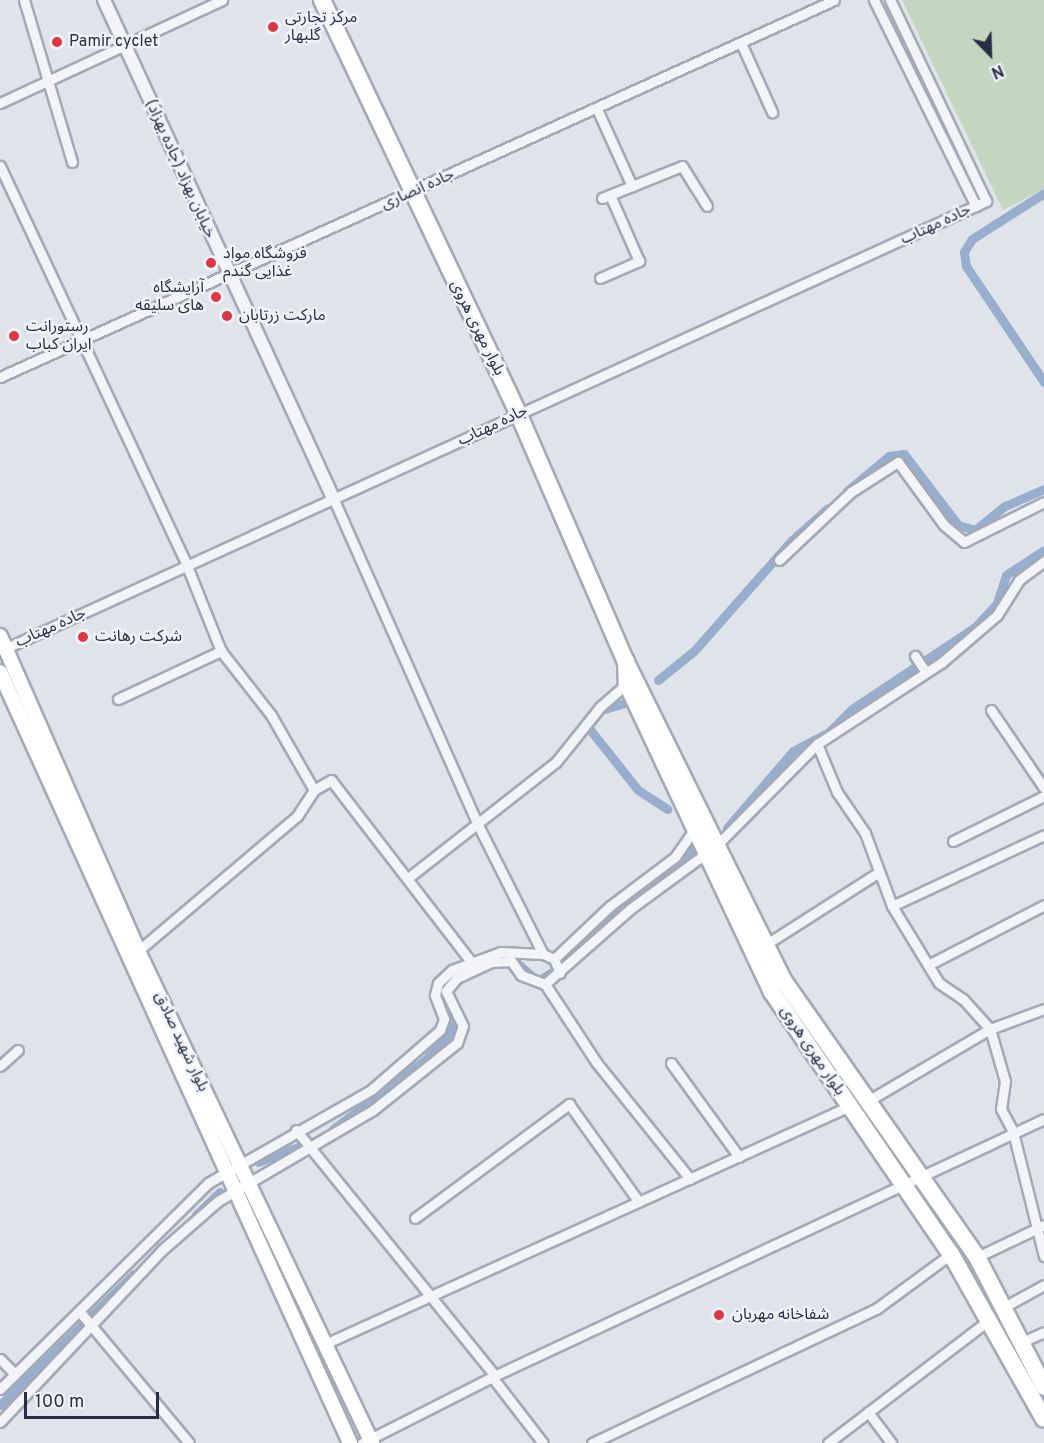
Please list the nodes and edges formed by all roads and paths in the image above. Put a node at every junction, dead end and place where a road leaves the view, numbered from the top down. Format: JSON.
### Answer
{"nodes":[{"id":1,"x":24,"y":0,"type":"edge"},
{"id":2,"x":104,"y":0,"type":"edge"},
{"id":3,"x":222,"y":0,"type":"edge"},
{"id":4,"x":322,"y":0,"type":"edge"},
{"id":5,"x":834,"y":0,"type":"edge"},
{"id":6,"x":874,"y":0,"type":"edge"},
{"id":7,"x":890,"y":0,"type":"edge"},
{"id":8,"x":741,"y":43,"type":"junction"},
{"id":9,"x":124,"y":44,"type":"junction"},
{"id":10,"x":46,"y":80,"type":"junction"},
{"id":11,"x":0,"y":103,"type":"edge"},
{"id":12,"x":597,"y":109,"type":"junction"},
{"id":13,"x":772,"y":112,"type":"dead end"},
{"id":14,"x":72,"y":162,"type":"dead end"},
{"id":15,"x":0,"y":166,"type":"edge"},
{"id":16,"x":632,"y":186,"type":"junction"},
{"id":17,"x":412,"y":193,"type":"junction"},
{"id":18,"x":706,"y":206,"type":"dead end"},
{"id":19,"x":976,"y":206,"type":"junction"},
{"id":20,"x":229,"y":276,"type":"junction"},
{"id":21,"x":600,"y":278,"type":"dead end"},
{"id":22,"x":80,"y":342,"type":"junction"},
{"id":23,"x":0,"y":377,"type":"edge"},
{"id":24,"x":519,"y":415,"type":"junction"},
{"id":25,"x":334,"y":500,"type":"junction"},
{"id":26,"x":1044,"y":502,"type":"edge"},
{"id":27,"x":778,"y":560,"type":"dead end"},
{"id":28,"x":1044,"y":561,"type":"edge"},
{"id":29,"x":187,"y":566,"type":"junction"},
{"id":30,"x":2,"y":645,"type":"edge"},
{"id":31,"x":221,"y":651,"type":"junction"},
{"id":32,"x":915,"y":656,"type":"dead end"},
{"id":33,"x":925,"y":671,"type":"junction"},
{"id":34,"x":0,"y":672,"type":"edge"},
{"id":35,"x":633,"y":681,"type":"junction"},
{"id":36,"x":118,"y":699,"type":"dead end"},
{"id":37,"x":991,"y":710,"type":"dead end"},
{"id":38,"x":817,"y":744,"type":"junction"},
{"id":39,"x":1044,"y":788,"type":"edge"},
{"id":40,"x":314,"y":790,"type":"junction"},
{"id":41,"x":1044,"y":796,"type":"edge"},
{"id":42,"x":477,"y":823,"type":"junction"},
{"id":43,"x":693,"y":831,"type":"junction"},
{"id":44,"x":1044,"y":835,"type":"edge"},
{"id":45,"x":953,"y":841,"type":"dead end"},
{"id":46,"x":710,"y":851,"type":"junction"},
{"id":47,"x":876,"y":874,"type":"junction"},
{"id":48,"x":408,"y":878,"type":"junction"},
{"id":49,"x":1044,"y":905,"type":"edge"},
{"id":50,"x":892,"y":906,"type":"junction"},
{"id":51,"x":765,"y":945,"type":"junction"},
{"id":52,"x":138,"y":951,"type":"junction"},
{"id":53,"x":543,"y":954,"type":"junction"},
{"id":54,"x":469,"y":959,"type":"junction"},
{"id":55,"x":554,"y":959,"type":"junction"},
{"id":56,"x":928,"y":965,"type":"junction"},
{"id":57,"x":560,"y":973,"type":"junction"},
{"id":58,"x":545,"y":984,"type":"junction"},
{"id":59,"x":1044,"y":1009,"type":"edge"},
{"id":60,"x":990,"y":1029,"type":"junction"},
{"id":61,"x":18,"y":1050,"type":"dead end"},
{"id":62,"x":671,"y":1063,"type":"dead end"},
{"id":63,"x":0,"y":1066,"type":"edge"},
{"id":64,"x":858,"y":1104,"type":"junction"},
{"id":65,"x":1044,"y":1119,"type":"edge"},
{"id":66,"x":296,"y":1130,"type":"junction"},
{"id":67,"x":1013,"y":1132,"type":"junction"},
{"id":68,"x":308,"y":1144,"type":"junction"},
{"id":69,"x":739,"y":1157,"type":"junction"},
{"id":70,"x":232,"y":1167,"type":"junction"},
{"id":71,"x":913,"y":1178,"type":"junction"},
{"id":72,"x":690,"y":1179,"type":"junction"},
{"id":73,"x":240,"y":1185,"type":"junction"},
{"id":74,"x":639,"y":1202,"type":"junction"},
{"id":75,"x":415,"y":1218,"type":"dead end"},
{"id":76,"x":1040,"y":1227,"type":"edge"},
{"id":77,"x":951,"y":1254,"type":"junction"},
{"id":78,"x":1044,"y":1256,"type":"edge"},
{"id":79,"x":977,"y":1257,"type":"junction"},
{"id":80,"x":1044,"y":1285,"type":"edge"},
{"id":81,"x":430,"y":1297,"type":"junction"},
{"id":82,"x":998,"y":1312,"type":"junction"},
{"id":83,"x":81,"y":1314,"type":"junction"},
{"id":84,"x":92,"y":1325,"type":"junction"},
{"id":85,"x":1044,"y":1332,"type":"edge"},
{"id":86,"x":1024,"y":1341,"type":"junction"},
{"id":87,"x":327,"y":1343,"type":"junction"},
{"id":88,"x":0,"y":1359,"type":"edge"},
{"id":89,"x":15,"y":1374,"type":"junction"},
{"id":90,"x":493,"y":1376,"type":"junction"},
{"id":91,"x":1044,"y":1388,"type":"edge"},
{"id":92,"x":0,"y":1389,"type":"edge"},
{"id":93,"x":868,"y":1412,"type":"junction"},
{"id":94,"x":1044,"y":1419,"type":"edge"},
{"id":95,"x":0,"y":1422,"type":"edge"},
{"id":96,"x":368,"y":1442,"type":"edge"},
{"id":97,"x":189,"y":1443,"type":"edge"},
{"id":98,"x":350,"y":1443,"type":"edge"},
{"id":99,"x":543,"y":1443,"type":"edge"},
{"id":100,"x":592,"y":1443,"type":"edge"},
{"id":101,"x":829,"y":1443,"type":"edge"},
{"id":102,"x":891,"y":1443,"type":"edge"}],
"edges":[{"from":1,"to":10,"type":"street"},
{"from":2,"to":9,"type":"street","name":"خیابان بهزاد (جاده بهزاد)"},
{"from":3,"to":9,"type":"street"},
{"from":4,"to":17,"type":"highway","name":"بلوار مهری هروی"},
{"from":5,"to":8,"type":"street","name":"جاده انصاری"},
{"from":6,"to":19,"type":"street"},
{"from":7,"to":19,"type":"street","name":"جاده مهتاب"},
{"from":8,"to":12,"type":"street","name":"جاده انصاری"},
{"from":8,"to":13,"type":"street"},
{"from":9,"to":10,"type":"street"},
{"from":9,"to":20,"type":"street","name":"خیابان بهزاد (جاده بهزاد)"},
{"from":10,"to":11,"type":"street"},
{"from":10,"to":14,"type":"street"},
{"from":12,"to":16,"type":"street"},
{"from":12,"to":17,"type":"street","name":"جاده انصاری"},
{"from":15,"to":22,"type":"street"},
{"from":16,"to":18,"type":"street"},
{"from":16,"to":21,"type":"street"},
{"from":17,"to":20,"type":"street","name":"جاده انصاری"},
{"from":17,"to":24,"type":"highway","name":"بلوار مهری هروی"},
{"from":19,"to":24,"type":"street","name":"جاده مهتاب"},
{"from":20,"to":22,"type":"street","name":"جاده انصاری"},
{"from":20,"to":25,"type":"street","name":"خیابان بهزاد (جاده بهزاد)"},
{"from":22,"to":23,"type":"street","name":"جاده انصاری"},
{"from":22,"to":29,"type":"street"},
{"from":24,"to":25,"type":"street","name":"جاده مهتاب"},
{"from":24,"to":35,"type":"highway","name":"بلوار مهری هروی"},
{"from":25,"to":29,"type":"street","name":"جاده مهتاب"},
{"from":25,"to":42,"type":"street"},
{"from":26,"to":27,"type":"street"},
{"from":28,"to":33,"type":"street"},
{"from":29,"to":30,"type":"street","name":"جاده مهتاب"},
{"from":29,"to":31,"type":"street"},
{"from":30,"to":52,"type":"main road","name":"بلوار شهید صادق"},
{"from":31,"to":36,"type":"street"},
{"from":31,"to":40,"type":"street"},
{"from":32,"to":33,"type":"street"},
{"from":33,"to":38,"type":"street"},
{"from":34,"to":70,"type":"main road","name":"بلوار شهید صادق"},
{"from":35,"to":42,"type":"street"},
{"from":35,"to":43,"type":"highway","name":"بلوار مهری هروی"},
{"from":35,"to":46,"type":"highway","name":"بلوار مهری هروی"},
{"from":37,"to":39,"type":"street"},
{"from":38,"to":46,"type":"street"},
{"from":38,"to":47,"type":"street"},
{"from":40,"to":48,"type":"street"},
{"from":40,"to":52,"type":"street"},
{"from":41,"to":45,"type":"street"},
{"from":42,"to":48,"type":"street"},
{"from":42,"to":53,"type":"street"},
{"from":43,"to":46,"type":"highway","name":"بلوار مهری هروی"},
{"from":43,"to":55,"type":"street"},
{"from":44,"to":50,"type":"street"},
{"from":46,"to":51,"type":"highway","name":"بلوار مهری هروی"},
{"from":46,"to":57,"type":"street"},
{"from":46,"to":64,"type":"highway","name":"بلوار مهری هروی"},
{"from":47,"to":50,"type":"street"},
{"from":47,"to":51,"type":"street"},
{"from":48,"to":54,"type":"street"},
{"from":49,"to":56,"type":"street"},
{"from":50,"to":56,"type":"street"},
{"from":51,"to":64,"type":"highway","name":"بلوار مهری هروی"},
{"from":52,"to":70,"type":"main road","name":"بلوار شهید صادق"},
{"from":53,"to":54,"type":"street"},
{"from":53,"to":55,"type":"street"},
{"from":54,"to":66,"type":"street"},
{"from":55,"to":57,"type":"street"},
{"from":56,"to":60,"type":"street"},
{"from":57,"to":58,"type":"street"},
{"from":58,"to":68,"type":"street"},
{"from":58,"to":72,"type":"street"},
{"from":59,"to":60,"type":"street"},
{"from":60,"to":64,"type":"street"},
{"from":60,"to":67,"type":"street"},
{"from":61,"to":63,"type":"street"},
{"from":62,"to":69,"type":"street"},
{"from":64,"to":69,"type":"street"},
{"from":64,"to":71,"type":"highway","name":"بلوار مهری هروی"},
{"from":65,"to":67,"type":"street"},
{"from":66,"to":68,"type":"street"},
{"from":66,"to":70,"type":"street"},
{"from":67,"to":71,"type":"street"},
{"from":67,"to":76,"type":"street"},
{"from":68,"to":73,"type":"street"},
{"from":68,"to":81,"type":"street"},
{"from":69,"to":72,"type":"street"},
{"from":70,"to":73,"type":"main road","name":"بلوار شهید صادق"},
{"from":70,"to":83,"type":"street"},
{"from":71,"to":77,"type":"highway","name":"بلوار مهری هروی"},
{"from":71,"to":79,"type":"highway","name":"بلوار مهری هروی"},
{"from":71,"to":90,"type":"street"},
{"from":72,"to":74,"type":"street"},
{"from":73,"to":84,"type":"street"},
{"from":73,"to":87,"type":"main road","name":"بلوار شهید صادق"},
{"from":73,"to":98,"type":"main road","name":"بلوار شهید صادق"},
{"from":74,"to":75,"type":"street"},
{"from":74,"to":81,"type":"street"},
{"from":76,"to":78,"type":"street"},
{"from":76,"to":79,"type":"street"},
{"from":77,"to":82,"type":"highway","name":"بلوار مهری هروی"},
{"from":77,"to":100,"type":"street"},
{"from":79,"to":82,"type":"highway","name":"بلوار مهری هروی"},
{"from":80,"to":82,"type":"street"},
{"from":81,"to":87,"type":"street"},
{"from":81,"to":90,"type":"street"},
{"from":82,"to":86,"type":"highway","name":"بلوار مهری هروی"},
{"from":82,"to":93,"type":"street"},
{"from":82,"to":94,"type":"highway","name":"بلوار مهری هروی"},
{"from":83,"to":84,"type":"street"},
{"from":83,"to":89,"type":"street"},
{"from":84,"to":95,"type":"street"},
{"from":84,"to":97,"type":"street"},
{"from":85,"to":86,"type":"street"},
{"from":86,"to":91,"type":"highway","name":"بلوار مهری هروی"},
{"from":87,"to":96,"type":"main road","name":"بلوار شهید صادق"},
{"from":88,"to":89,"type":"street"},
{"from":89,"to":92,"type":"street"},
{"from":90,"to":96,"type":"street"},
{"from":90,"to":99,"type":"street"},
{"from":93,"to":101,"type":"street"},
{"from":93,"to":102,"type":"street"}]}
